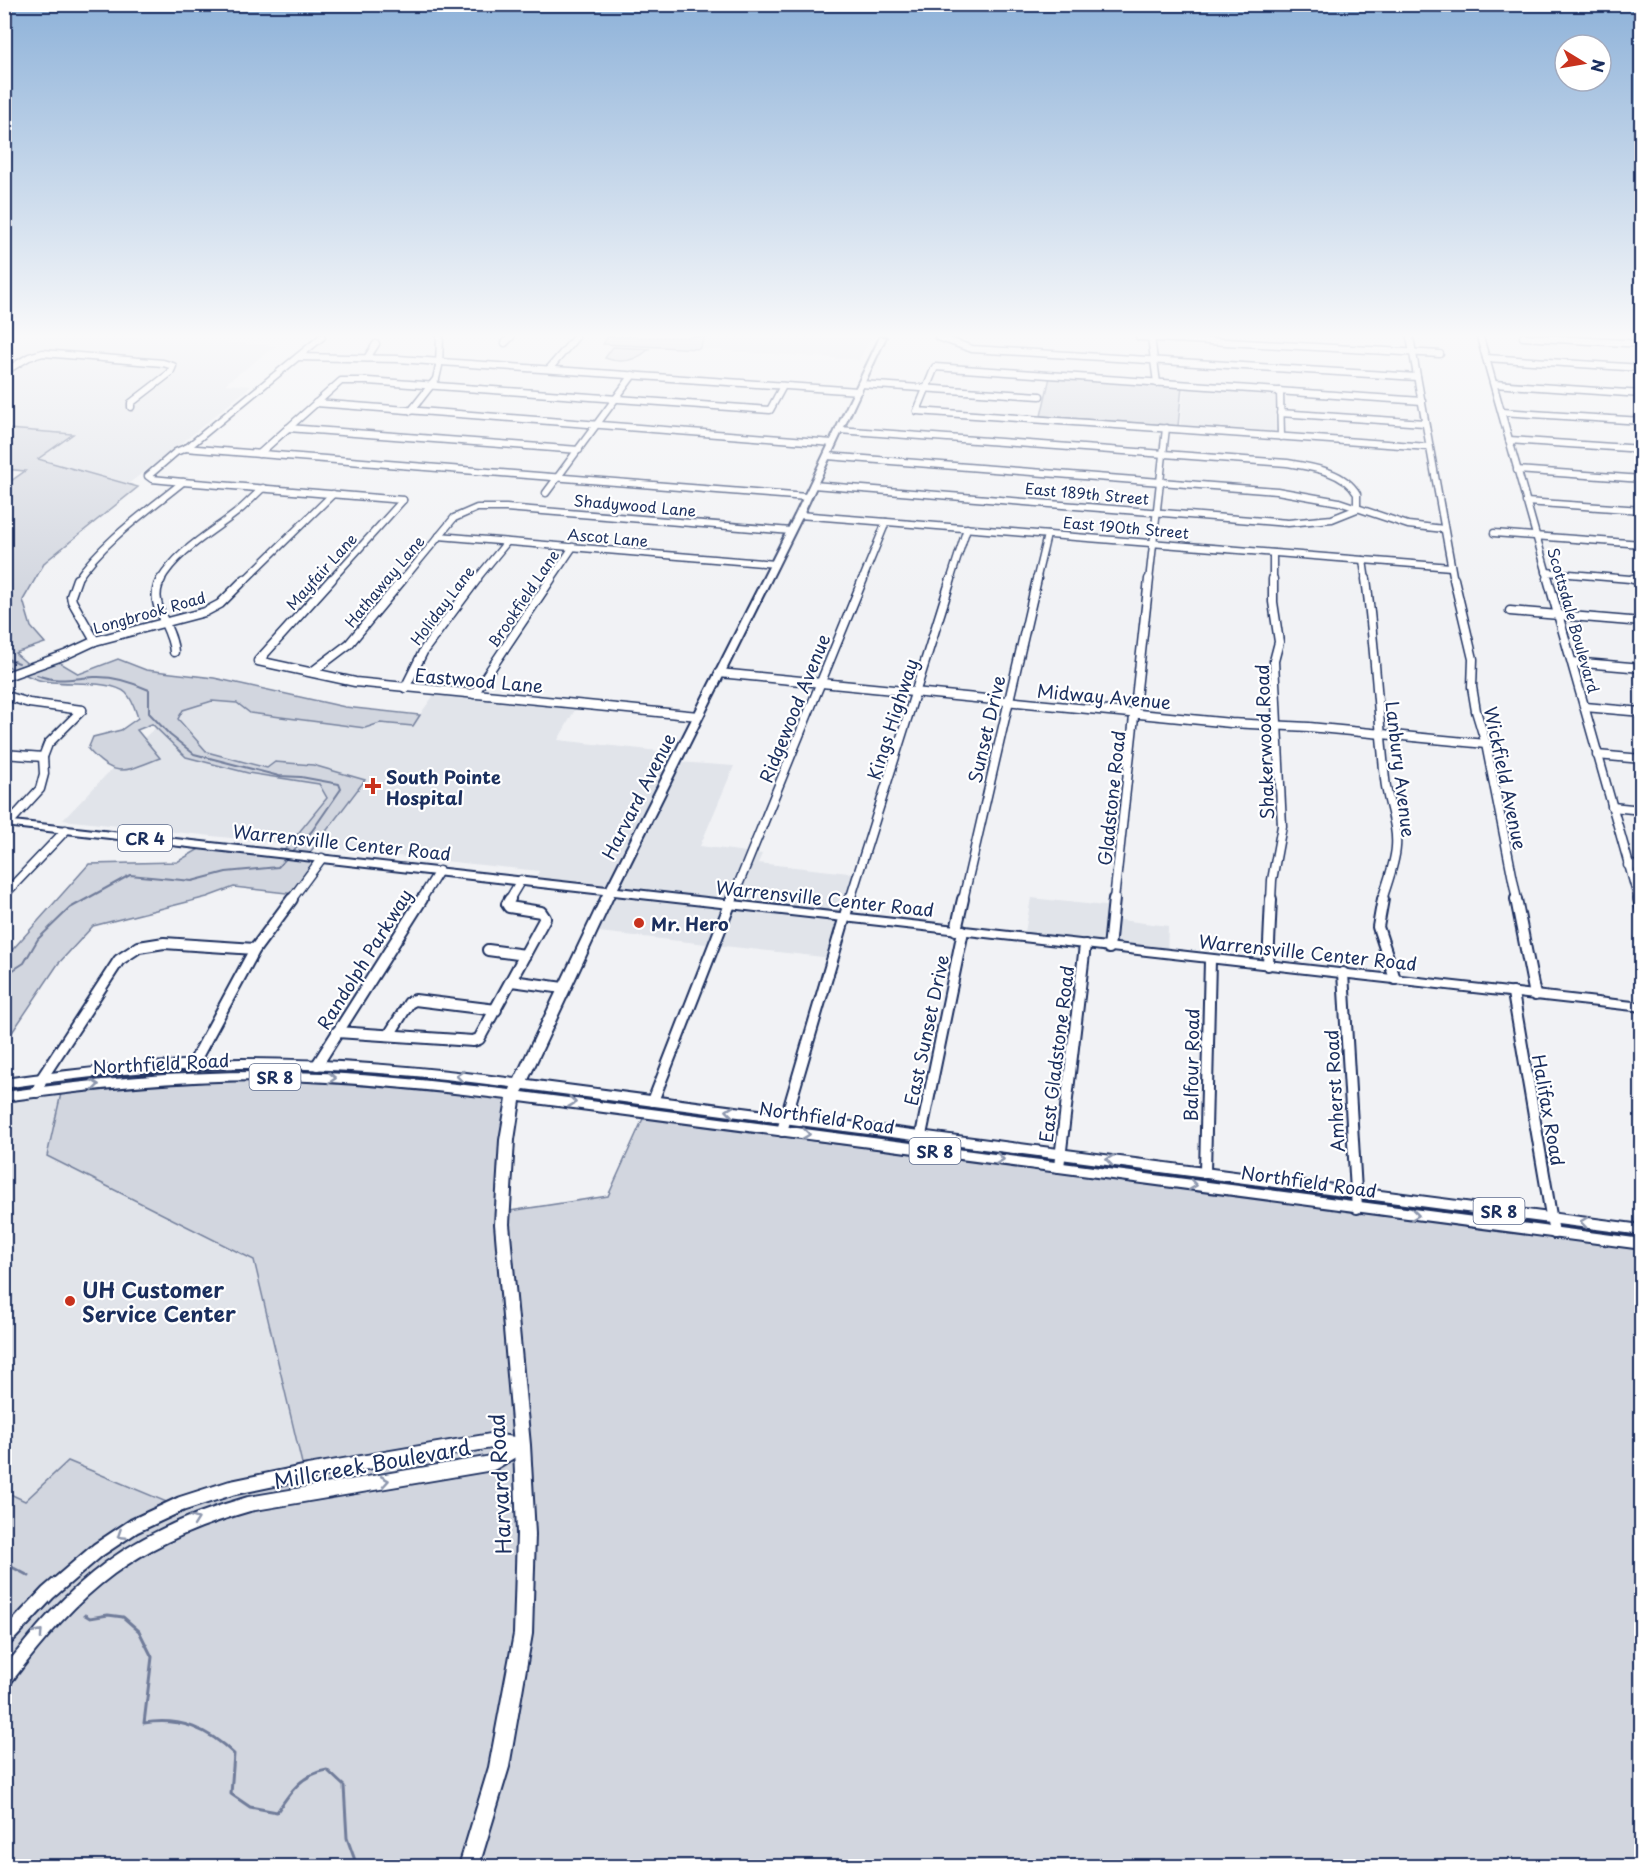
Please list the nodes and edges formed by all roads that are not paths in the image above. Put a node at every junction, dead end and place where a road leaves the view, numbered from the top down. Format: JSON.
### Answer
{"nodes":[{"id":1,"x":214,"y":424,"type":"edge"},
{"id":2,"x":292,"y":424,"type":"edge"},
{"id":3,"x":596,"y":424,"type":"edge"},
{"id":4,"x":600,"y":424,"type":"edge"},
{"id":5,"x":842,"y":424,"type":"edge"},
{"id":6,"x":1112,"y":424,"type":"edge"},
{"id":7,"x":1280,"y":424,"type":"edge"},
{"id":8,"x":1424,"y":424,"type":"edge"},
{"id":9,"x":1505,"y":424,"type":"edge"},
{"id":10,"x":288,"y":428,"type":"junction"},
{"id":11,"x":1166,"y":428,"type":"junction"},
{"id":12,"x":839,"y":430,"type":"junction"},
{"id":13,"x":1281,"y":436,"type":"junction"},
{"id":14,"x":1509,"y":440,"type":"junction"},
{"id":15,"x":833,"y":443,"type":"junction"},
{"id":16,"x":1429,"y":447,"type":"junction"},
{"id":17,"x":185,"y":448,"type":"junction"},
{"id":18,"x":1641,"y":449,"type":"edge"},
{"id":19,"x":579,"y":450,"type":"junction"},
{"id":20,"x":259,"y":454,"type":"junction"},
{"id":21,"x":1163,"y":454,"type":"junction"},
{"id":22,"x":827,"y":456,"type":"junction"},
{"id":23,"x":1517,"y":470,"type":"junction"},
{"id":24,"x":560,"y":477,"type":"junction"},
{"id":25,"x":1641,"y":479,"type":"edge"},
{"id":26,"x":183,"y":482,"type":"junction"},
{"id":27,"x":1161,"y":482,"type":"junction"},
{"id":28,"x":813,"y":485,"type":"junction"},
{"id":29,"x":263,"y":488,"type":"junction"},
{"id":30,"x":333,"y":494,"type":"junction"},
{"id":31,"x":546,"y":494,"type":"dead end"},
{"id":32,"x":807,"y":497,"type":"junction"},
{"id":33,"x":1526,"y":502,"type":"junction"},
{"id":34,"x":477,"y":508,"type":"joint"},
{"id":35,"x":1357,"y":509,"type":"junction"},
{"id":36,"x":1641,"y":510,"type":"edge"},
{"id":37,"x":1158,"y":512,"type":"junction"},
{"id":38,"x":799,"y":514,"type":"junction"},
{"id":39,"x":886,"y":522,"type":"junction"},
{"id":40,"x":967,"y":528,"type":"junction"},
{"id":41,"x":1444,"y":529,"type":"junction"},
{"id":42,"x":791,"y":531,"type":"junction"},
{"id":43,"x":1494,"y":533,"type":"dead end"},
{"id":44,"x":1047,"y":535,"type":"junction"},
{"id":45,"x":439,"y":536,"type":"junction"},
{"id":46,"x":1535,"y":536,"type":"junction"},
{"id":47,"x":507,"y":542,"type":"junction"},
{"id":48,"x":1155,"y":543,"type":"junction"},
{"id":49,"x":1641,"y":544,"type":"edge"},
{"id":50,"x":573,"y":547,"type":"junction"},
{"id":51,"x":1273,"y":553,"type":"junction"},
{"id":52,"x":1363,"y":560,"type":"junction"},
{"id":53,"x":775,"y":564,"type":"junction"},
{"id":54,"x":1451,"y":567,"type":"junction"},
{"id":55,"x":1546,"y":572,"type":"junction"},
{"id":56,"x":1641,"y":580,"type":"edge"},
{"id":57,"x":1510,"y":611,"type":"dead end"},
{"id":58,"x":1557,"y":615,"type":"junction"},
{"id":59,"x":167,"y":622,"type":"junction"},
{"id":60,"x":1641,"y":622,"type":"edge"},
{"id":61,"x":95,"y":641,"type":"junction"},
{"id":62,"x":174,"y":652,"type":"dead end"},
{"id":63,"x":258,"y":660,"type":"joint"},
{"id":64,"x":1572,"y":662,"type":"junction"},
{"id":65,"x":1641,"y":668,"type":"edge"},
{"id":66,"x":312,"y":672,"type":"junction"},
{"id":67,"x":719,"y":673,"type":"junction"},
{"id":68,"x":4,"y":676,"type":"edge"},
{"id":69,"x":820,"y":684,"type":"junction"},
{"id":70,"x":405,"y":688,"type":"junction"},
{"id":71,"x":917,"y":693,"type":"junction"},
{"id":72,"x":474,"y":694,"type":"junction"},
{"id":73,"x":4,"y":695,"type":"edge"},
{"id":74,"x":1007,"y":702,"type":"junction"},
{"id":75,"x":1585,"y":707,"type":"junction"},
{"id":76,"x":1641,"y":712,"type":"edge"},
{"id":77,"x":1135,"y":714,"type":"junction"},
{"id":78,"x":698,"y":716,"type":"junction"},
{"id":79,"x":1275,"y":726,"type":"junction"},
{"id":80,"x":1380,"y":734,"type":"junction"},
{"id":81,"x":1486,"y":744,"type":"junction"},
{"id":82,"x":4,"y":754,"type":"edge"},
{"id":83,"x":1597,"y":755,"type":"junction"},
{"id":84,"x":43,"y":757,"type":"junction"},
{"id":85,"x":1641,"y":759,"type":"edge"},
{"id":86,"x":1612,"y":807,"type":"junction"},
{"id":87,"x":1641,"y":810,"type":"edge"},
{"id":88,"x":7,"y":823,"type":"edge"},
{"id":89,"x":66,"y":830,"type":"junction"},
{"id":90,"x":322,"y":858,"type":"junction"},
{"id":91,"x":1628,"y":865,"type":"junction"},
{"id":92,"x":1641,"y":866,"type":"edge"},
{"id":93,"x":439,"y":871,"type":"junction"},
{"id":94,"x":520,"y":880,"type":"junction"},
{"id":95,"x":610,"y":891,"type":"junction"},
{"id":96,"x":4,"y":895,"type":"edge"},
{"id":97,"x":730,"y":905,"type":"junction"},
{"id":98,"x":1641,"y":911,"type":"edge"},
{"id":99,"x":844,"y":918,"type":"junction"},
{"id":100,"x":959,"y":931,"type":"junction"},
{"id":101,"x":1085,"y":945,"type":"junction"},
{"id":102,"x":1109,"y":948,"type":"junction"},
{"id":103,"x":255,"y":949,"type":"junction"},
{"id":104,"x":488,"y":950,"type":"dead end"},
{"id":105,"x":525,"y":955,"type":"junction"},
{"id":106,"x":1210,"y":960,"type":"junction"},
{"id":107,"x":1268,"y":965,"type":"junction"},
{"id":108,"x":1343,"y":973,"type":"junction"},
{"id":109,"x":1395,"y":979,"type":"junction"},
{"id":110,"x":512,"y":981,"type":"junction"},
{"id":111,"x":563,"y":988,"type":"junction"},
{"id":112,"x":1513,"y":993,"type":"junction"},
{"id":113,"x":1535,"y":995,"type":"junction"},
{"id":114,"x":1641,"y":1007,"type":"edge"},
{"id":115,"x":496,"y":1010,"type":"junction"},
{"id":116,"x":337,"y":1032,"type":"junction"},
{"id":117,"x":389,"y":1035,"type":"junction"},
{"id":118,"x":317,"y":1065,"type":"junction"},
{"id":119,"x":192,"y":1066,"type":"junction"},
{"id":120,"x":42,"y":1078,"type":"junction"},
{"id":121,"x":4,"y":1084,"type":"edge"},
{"id":122,"x":516,"y":1089,"type":"junction"},
{"id":123,"x":37,"y":1092,"type":"junction"},
{"id":124,"x":4,"y":1097,"type":"edge"},
{"id":125,"x":653,"y":1101,"type":"junction"},
{"id":126,"x":784,"y":1124,"type":"junction"},
{"id":127,"x":921,"y":1136,"type":"junction"},
{"id":128,"x":1060,"y":1160,"type":"junction"},
{"id":129,"x":1205,"y":1172,"type":"junction"},
{"id":130,"x":1356,"y":1192,"type":"junction"},
{"id":131,"x":1357,"y":1208,"type":"junction"},
{"id":132,"x":1551,"y":1218,"type":"junction"},
{"id":133,"x":1641,"y":1230,"type":"edge"},
{"id":134,"x":1554,"y":1233,"type":"junction"},
{"id":135,"x":1641,"y":1244,"type":"edge"},
{"id":136,"x":522,"y":1445,"type":"junction"},
{"id":137,"x":231,"y":1487,"type":"junction"},
{"id":138,"x":233,"y":1507,"type":"junction"},
{"id":139,"x":4,"y":1640,"type":"edge"},
{"id":140,"x":4,"y":1680,"type":"edge"},
{"id":141,"x":469,"y":1866,"type":"edge"}],
"edges":[{"from":1,"to":17,"type":"street"},
{"from":2,"to":10,"type":"street"},
{"from":3,"to":19,"type":"street"},
{"from":4,"to":15,"type":"street"},
{"from":5,"to":12,"type":"main road","name":"Harvard Avenue"},
{"from":6,"to":11,"type":"street"},
{"from":7,"to":13,"type":"street"},
{"from":8,"to":16,"type":"street","name":"Wickfield Avenue"},
{"from":9,"to":14,"type":"street","name":"Scottsdale Boulevard"},
{"from":10,"to":19,"type":"street"},
{"from":10,"to":20,"type":"street"},
{"from":11,"to":13,"type":"street"},
{"from":11,"to":21,"type":"street","name":"Gladstone Road"},
{"from":12,"to":15,"type":"main road","name":"Harvard Avenue"},
{"from":12,"to":21,"type":"street"},
{"from":13,"to":16,"type":"street"},
{"from":14,"to":18,"type":"street"},
{"from":14,"to":23,"type":"street","name":"Scottsdale Boulevard"},
{"from":15,"to":22,"type":"main road","name":"Harvard Avenue"},
{"from":16,"to":41,"type":"street","name":"Wickfield Avenue"},
{"from":17,"to":20,"type":"street"},
{"from":17,"to":26,"type":"street"},
{"from":19,"to":24,"type":"street"},
{"from":20,"to":24,"type":"street"},
{"from":21,"to":27,"type":"street","name":"Gladstone Road"},
{"from":21,"to":35,"type":"street"},
{"from":22,"to":27,"type":"street"},
{"from":22,"to":28,"type":"main road","name":"Harvard Avenue"},
{"from":23,"to":25,"type":"street"},
{"from":23,"to":33,"type":"street","name":"Scottsdale Boulevard"},
{"from":24,"to":31,"type":"street"},
{"from":24,"to":32,"type":"street"},
{"from":26,"to":29,"type":"street"},
{"from":26,"to":61,"type":"street"},
{"from":27,"to":35,"type":"street"},
{"from":27,"to":37,"type":"street","name":"Gladstone Road"},
{"from":28,"to":32,"type":"main road","name":"Harvard Avenue"},
{"from":28,"to":37,"type":"street","name":"East 189th Street"},
{"from":29,"to":30,"type":"street"},
{"from":29,"to":59,"type":"street"},
{"from":30,"to":59,"type":"street","name":"Longbrook Road"},
{"from":30,"to":63,"type":"street","name":"Mayfair Lane"},
{"from":32,"to":38,"type":"main road","name":"Harvard Avenue"},
{"from":33,"to":36,"type":"street"},
{"from":33,"to":46,"type":"street","name":"Scottsdale Boulevard"},
{"from":34,"to":42,"type":"street","name":"Shadywood Lane"},
{"from":34,"to":45,"type":"street","name":"Hathaway Lane"},
{"from":35,"to":37,"type":"street","name":"East 189th Street"},
{"from":35,"to":41,"type":"street"},
{"from":37,"to":48,"type":"street","name":"Gladstone Road"},
{"from":38,"to":39,"type":"street","name":"East 190th Street"},
{"from":38,"to":42,"type":"main road","name":"Harvard Avenue"},
{"from":39,"to":40,"type":"street","name":"East 190th Street"},
{"from":39,"to":69,"type":"street","name":"Ridgewood Avenue"},
{"from":40,"to":44,"type":"street","name":"East 190th Street"},
{"from":40,"to":71,"type":"street","name":"Kings Highway"},
{"from":41,"to":54,"type":"street","name":"Wickfield Avenue"},
{"from":42,"to":53,"type":"main road","name":"Harvard Avenue"},
{"from":43,"to":46,"type":"street"},
{"from":44,"to":48,"type":"street","name":"East 190th Street"},
{"from":44,"to":74,"type":"street","name":"Sunset Drive"},
{"from":45,"to":47,"type":"street","name":"Ascot Lane"},
{"from":45,"to":66,"type":"street","name":"Hathaway Lane"},
{"from":46,"to":49,"type":"street"},
{"from":46,"to":55,"type":"street","name":"Scottsdale Boulevard"},
{"from":47,"to":50,"type":"street","name":"Ascot Lane"},
{"from":47,"to":70,"type":"street","name":"Holiday Lane"},
{"from":48,"to":51,"type":"street","name":"East 190th Street"},
{"from":48,"to":77,"type":"street","name":"Gladstone Road"},
{"from":50,"to":53,"type":"street","name":"Ascot Lane"},
{"from":50,"to":72,"type":"street","name":"Brookfield Lane"},
{"from":51,"to":52,"type":"street","name":"East 190th Street"},
{"from":51,"to":79,"type":"street","name":"Shakerwood Road"},
{"from":52,"to":54,"type":"street","name":"East 190th Street"},
{"from":52,"to":80,"type":"street","name":"Lanbury Avenue"},
{"from":53,"to":67,"type":"main road","name":"Harvard Avenue"},
{"from":54,"to":81,"type":"street","name":"Wickfield Avenue"},
{"from":55,"to":56,"type":"street"},
{"from":55,"to":58,"type":"street","name":"Scottsdale Boulevard"},
{"from":57,"to":58,"type":"street"},
{"from":58,"to":60,"type":"street"},
{"from":58,"to":64,"type":"street","name":"Scottsdale Boulevard"},
{"from":59,"to":61,"type":"street","name":"Longbrook Road"},
{"from":59,"to":62,"type":"street"},
{"from":61,"to":68,"type":"street","name":"Longbrook Road"},
{"from":63,"to":66,"type":"street","name":"Eastwood Lane"},
{"from":64,"to":65,"type":"street"},
{"from":64,"to":75,"type":"street","name":"Scottsdale Boulevard"},
{"from":66,"to":70,"type":"street","name":"Eastwood Lane"},
{"from":67,"to":69,"type":"street","name":"Midway Avenue"},
{"from":67,"to":78,"type":"main road","name":"Harvard Avenue"},
{"from":69,"to":71,"type":"street","name":"Midway Avenue"},
{"from":69,"to":97,"type":"street","name":"Ridgewood Avenue"},
{"from":70,"to":72,"type":"street","name":"Eastwood Lane"},
{"from":71,"to":74,"type":"street","name":"Midway Avenue"},
{"from":71,"to":99,"type":"street","name":"Kings Highway"},
{"from":72,"to":78,"type":"street","name":"Eastwood Lane"},
{"from":73,"to":84,"type":"street"},
{"from":74,"to":77,"type":"street","name":"Midway Avenue"},
{"from":74,"to":100,"type":"street","name":"Sunset Drive"},
{"from":75,"to":76,"type":"street"},
{"from":75,"to":83,"type":"street","name":"Scottsdale Boulevard"},
{"from":77,"to":79,"type":"street","name":"Midway Avenue"},
{"from":77,"to":102,"type":"street","name":"Gladstone Road"},
{"from":78,"to":95,"type":"main road","name":"Harvard Avenue"},
{"from":79,"to":80,"type":"street","name":"Midway Avenue"},
{"from":79,"to":107,"type":"street","name":"Shakerwood Road"},
{"from":80,"to":81,"type":"street","name":"Midway Avenue"},
{"from":80,"to":109,"type":"street","name":"Lanbury Avenue"},
{"from":81,"to":113,"type":"street","name":"Wickfield Avenue"},
{"from":82,"to":84,"type":"street"},
{"from":83,"to":85,"type":"street"},
{"from":83,"to":86,"type":"street","name":"Scottsdale Boulevard"},
{"from":84,"to":88,"type":"street"},
{"from":86,"to":87,"type":"street"},
{"from":86,"to":91,"type":"street","name":"Scottsdale Boulevard"},
{"from":88,"to":89,"type":"main road","name":"Warrensville Center Road","number":"CR 4"},
{"from":89,"to":90,"type":"main road","name":"Warrensville Center Road","number":"CR 4"},
{"from":89,"to":96,"type":"street"},
{"from":90,"to":93,"type":"main road","name":"Warrensville Center Road","number":"CR 4"},
{"from":90,"to":103,"type":"street"},
{"from":91,"to":92,"type":"street"},
{"from":91,"to":98,"type":"street","name":"Scottsdale Boulevard"},
{"from":93,"to":94,"type":"main road","name":"Warrensville Center Road","number":"CR 4"},
{"from":93,"to":116,"type":"street","name":"Randolph Parkway"},
{"from":94,"to":95,"type":"main road","name":"Warrensville Center Road","number":"CR 4"},
{"from":94,"to":105,"type":"street"},
{"from":95,"to":97,"type":"main road","name":"Warrensville Center Road","number":"CR 4"},
{"from":95,"to":111,"type":"main road","name":"Harvard Avenue"},
{"from":97,"to":99,"type":"main road","name":"Warrensville Center Road","number":"CR 4"},
{"from":97,"to":125,"type":"street","name":"Ridgewood Avenue"},
{"from":99,"to":100,"type":"main road","name":"Warrensville Center Road","number":"CR 4"},
{"from":99,"to":126,"type":"street","name":"Kings Highway"},
{"from":100,"to":101,"type":"main road","name":"Warrensville Center Road","number":"CR 4"},
{"from":100,"to":127,"type":"street","name":"East Sunset Drive"},
{"from":101,"to":102,"type":"main road","name":"Warrensville Center Road","number":"CR 4"},
{"from":101,"to":128,"type":"street","name":"East Gladstone Road"},
{"from":102,"to":106,"type":"main road","name":"Warrensville Center Road","number":"CR 4"},
{"from":103,"to":119,"type":"street"},
{"from":103,"to":120,"type":"street"},
{"from":104,"to":105,"type":"street"},
{"from":105,"to":110,"type":"street"},
{"from":106,"to":107,"type":"main road","name":"Warrensville Center Road","number":"CR 4"},
{"from":106,"to":129,"type":"street","name":"Balfour Road"},
{"from":107,"to":108,"type":"main road","name":"Warrensville Center Road","number":"CR 4"},
{"from":108,"to":109,"type":"main road","name":"Warrensville Center Road","number":"CR 4"},
{"from":108,"to":130,"type":"street","name":"Amherst Road"},
{"from":109,"to":112,"type":"main road","name":"Warrensville Center Road","number":"CR 4"},
{"from":110,"to":111,"type":"street"},
{"from":110,"to":115,"type":"street"},
{"from":111,"to":122,"type":"main road","name":"Harvard Avenue"},
{"from":112,"to":113,"type":"main road","name":"Warrensville Center Road","number":"CR 4"},
{"from":112,"to":132,"type":"street","name":"Halifax Road"},
{"from":113,"to":114,"type":"main road","name":"Warrensville Center Road","number":"CR 4"},
{"from":115,"to":117,"type":"street"},
{"from":115,"to":117,"type":"street"},
{"from":116,"to":117,"type":"street"},
{"from":116,"to":118,"type":"street","name":"Randolph Parkway"},
{"from":118,"to":119,"type":"main road","name":"Northfield Road","number":"SR 8"},
{"from":122,"to":118,"type":"main road","name":"Northfield Road","number":"SR 8","one_way":true},
{"from":119,"to":120,"type":"main road","name":"Northfield Road","number":"SR 8"},
{"from":120,"to":121,"type":"main road","name":"Northfield Road","number":"SR 8"},
{"from":120,"to":123,"type":"street"},
{"from":123,"to":122,"type":"main road","name":"Northfield Road","number":"SR 8","one_way":true},
{"from":122,"to":125,"type":"main road","name":"Northfield Road","number":"SR 8"},
{"from":122,"to":126,"type":"main road","name":"Northfield Road","number":"SR 8","one_way":true},
{"from":122,"to":136,"type":"main road","name":"Harvard Road"},
{"from":123,"to":124,"type":"main road","name":"Northfield Road","number":"SR 8"},
{"from":126,"to":125,"type":"main road","name":"Northfield Road","number":"SR 8","one_way":true},
{"from":126,"to":127,"type":"main road","name":"Northfield Road","number":"SR 8"},
{"from":126,"to":128,"type":"main road","name":"Northfield Road","number":"SR 8","one_way":true},
{"from":127,"to":128,"type":"main road","name":"Northfield Road","number":"SR 8"},
{"from":129,"to":128,"type":"main road","name":"Northfield Road","number":"SR 8","one_way":true},
{"from":128,"to":131,"type":"main road","name":"Northfield Road","number":"SR 8","one_way":true},
{"from":129,"to":130,"type":"main road","name":"Northfield Road","number":"SR 8"},
{"from":130,"to":131,"type":"street","name":"Amherst Road"},
{"from":130,"to":132,"type":"main road","name":"Northfield Road","number":"SR 8"},
{"from":131,"to":134,"type":"main road","name":"Northfield Road","number":"SR 8","one_way":true},
{"from":133,"to":132,"type":"main road","name":"Northfield Road","number":"SR 8","one_way":true},
{"from":132,"to":134,"type":"street","name":"Halifax Road"},
{"from":134,"to":135,"type":"main road","name":"Northfield Road","number":"SR 8"},
{"from":136,"to":137,"type":"street","name":"Millcreek Boulevard"},
{"from":138,"to":136,"type":"street","name":"Millcreek Boulevard","one_way":true},
{"from":136,"to":141,"type":"main road","name":"Harvard Road"},
{"from":137,"to":138,"type":"street"},
{"from":137,"to":139,"type":"street","name":"Millcreek Boulevard","one_way":true},
{"from":140,"to":138,"type":"street","name":"Millcreek Boulevard","one_way":true}]}
